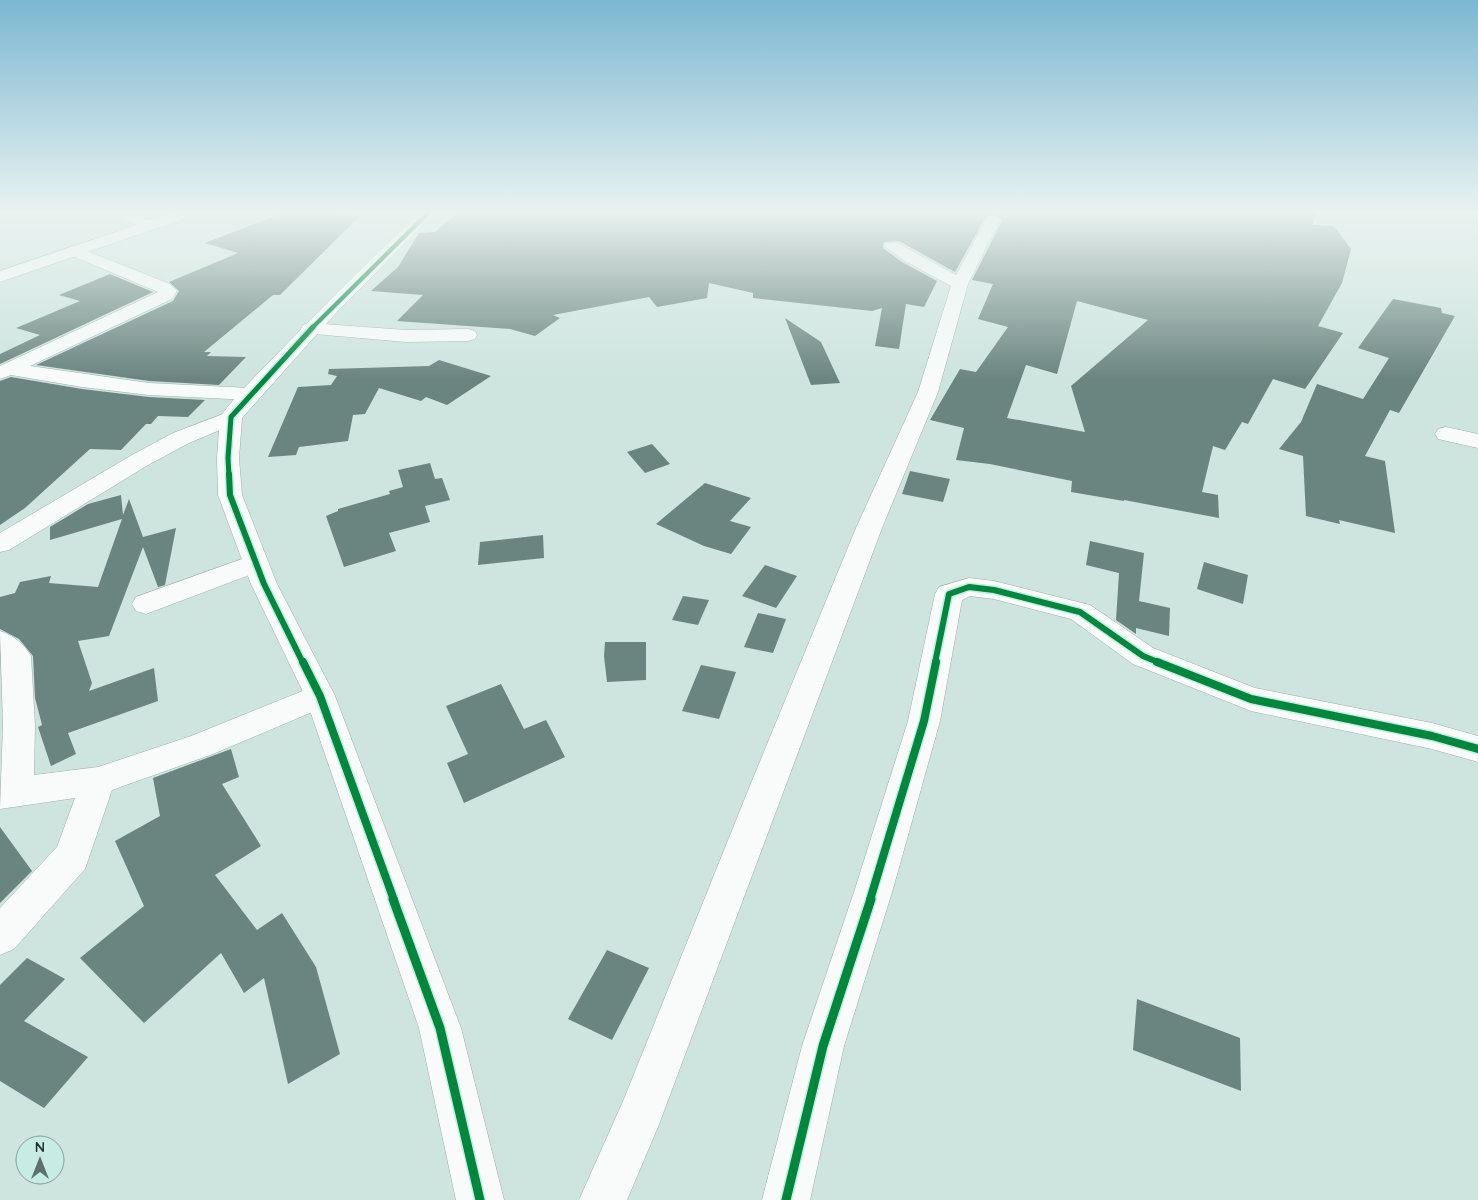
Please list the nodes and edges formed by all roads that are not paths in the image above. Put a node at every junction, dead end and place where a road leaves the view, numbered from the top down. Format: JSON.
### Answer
{"nodes":[{"id":1,"x":28,"y":267,"type":"edge"},
{"id":2,"x":113,"y":267,"type":"edge"},
{"id":3,"x":373,"y":267,"type":"edge"},
{"id":4,"x":931,"y":267,"type":"edge"},
{"id":5,"x":969,"y":267,"type":"edge"},
{"id":6,"x":0,"y":277,"type":"edge"},
{"id":7,"x":960,"y":284,"type":"junction"},
{"id":8,"x":310,"y":329,"type":"junction"},
{"id":9,"x":468,"y":335,"type":"dead end"},
{"id":10,"x":5,"y":371,"type":"edge"},
{"id":11,"x":250,"y":394,"type":"junction"},
{"id":12,"x":231,"y":417,"type":"junction"},
{"id":13,"x":1446,"y":434,"type":"dead end"},
{"id":14,"x":1478,"y":442,"type":"edge"},
{"id":15,"x":0,"y":544,"type":"edge"},
{"id":16,"x":256,"y":564,"type":"junction"},
{"id":17,"x":146,"y":604,"type":"dead end"},
{"id":18,"x":0,"y":642,"type":"edge"},
{"id":19,"x":320,"y":696,"type":"junction"},
{"id":20,"x":1478,"y":749,"type":"edge"},
{"id":21,"x":98,"y":781,"type":"junction"},
{"id":22,"x":8,"y":793,"type":"edge"},
{"id":23,"x":0,"y":936,"type":"edge"},
{"id":24,"x":480,"y":1200,"type":"edge"},
{"id":25,"x":603,"y":1200,"type":"edge"},
{"id":26,"x":786,"y":1200,"type":"edge"}],
"edges":[{"from":1,"to":6,"type":"street"},
{"from":2,"to":10,"type":"street"},
{"from":3,"to":8,"type":"street"},
{"from":4,"to":7,"type":"street"},
{"from":5,"to":7,"type":"street"},
{"from":7,"to":25,"type":"street"},
{"from":8,"to":9,"type":"street"},
{"from":8,"to":11,"type":"street"},
{"from":10,"to":11,"type":"street"},
{"from":11,"to":12,"type":"street"},
{"from":12,"to":15,"type":"street"},
{"from":12,"to":16,"type":"street"},
{"from":13,"to":14,"type":"street"},
{"from":16,"to":17,"type":"street"},
{"from":16,"to":19,"type":"street"},
{"from":18,"to":22,"type":"street"},
{"from":19,"to":21,"type":"street"},
{"from":19,"to":24,"type":"street"},
{"from":20,"to":26,"type":"street"},
{"from":21,"to":22,"type":"street"},
{"from":21,"to":23,"type":"street"}]}
